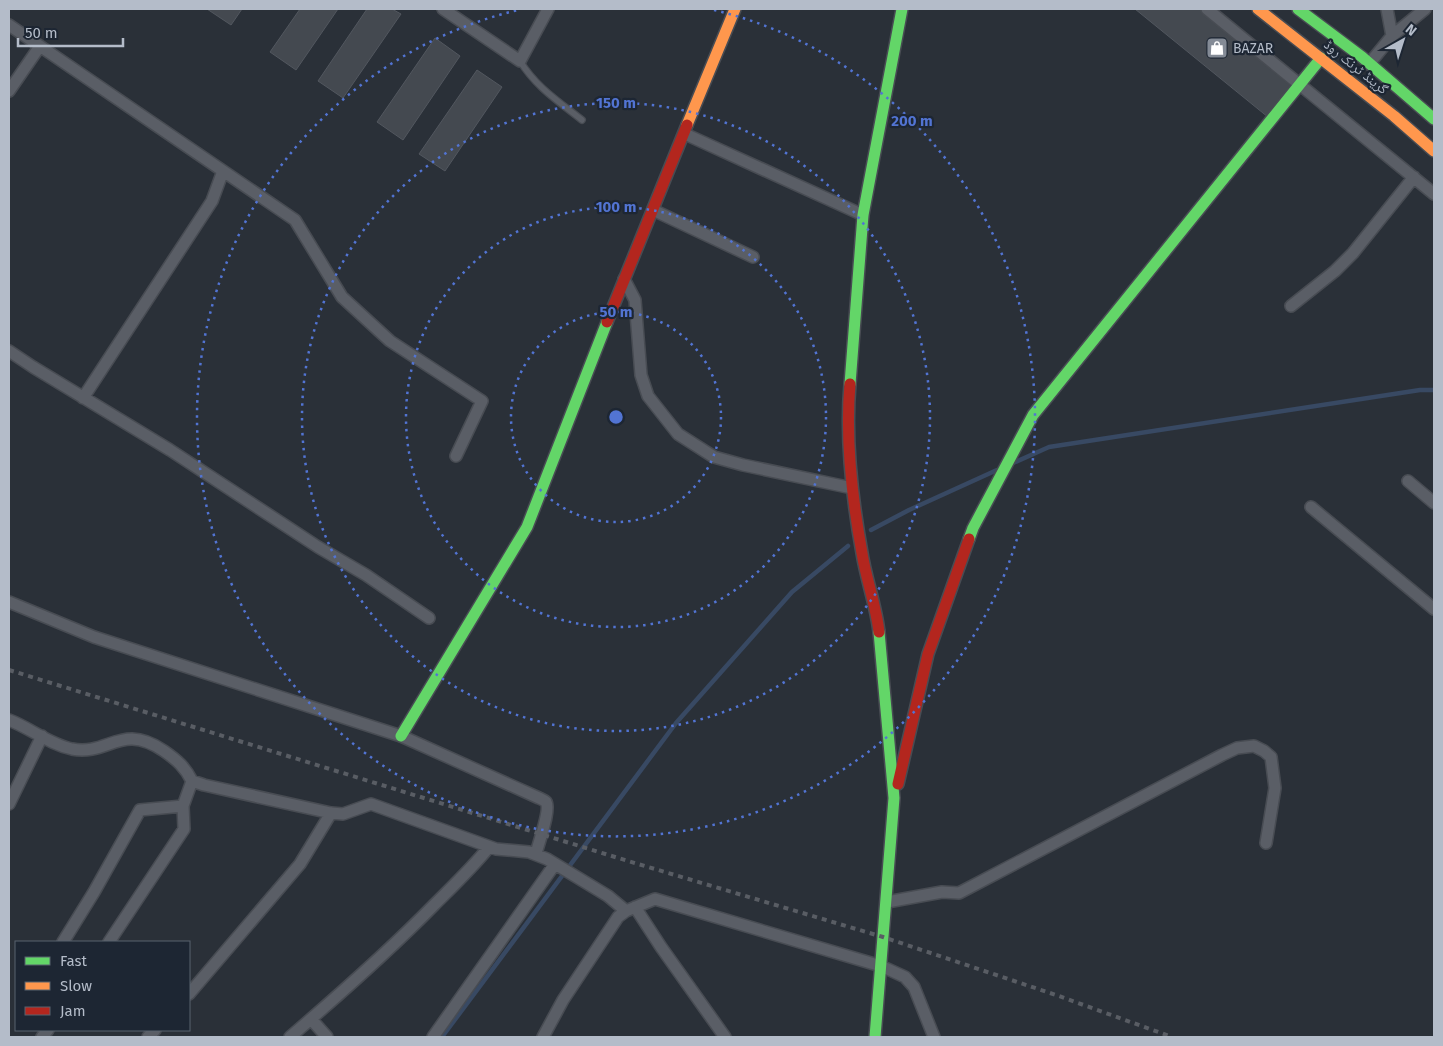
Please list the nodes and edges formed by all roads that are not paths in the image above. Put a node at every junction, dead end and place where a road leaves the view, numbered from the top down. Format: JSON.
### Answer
{"nodes":[{"id":1,"x":443,"y":9,"type":"edge"},
{"id":2,"x":548,"y":9,"type":"edge"},
{"id":3,"x":735,"y":9,"type":"edge"},
{"id":4,"x":902,"y":9,"type":"edge"},
{"id":5,"x":1207,"y":9,"type":"edge"},
{"id":6,"x":1258,"y":9,"type":"edge"},
{"id":7,"x":1298,"y":9,"type":"edge"},
{"id":8,"x":1387,"y":9,"type":"edge"},
{"id":9,"x":1425,"y":9,"type":"edge"},
{"id":10,"x":9,"y":25,"type":"edge"},
{"id":11,"x":1392,"y":36,"type":"junction"},
{"id":12,"x":40,"y":46,"type":"junction"},
{"id":13,"x":1320,"y":58,"type":"junction"},
{"id":14,"x":520,"y":61,"type":"junction"},
{"id":15,"x":1369,"y":64,"type":"junction"},
{"id":16,"x":1300,"y":83,"type":"junction"},
{"id":17,"x":9,"y":91,"type":"edge"},
{"id":18,"x":1392,"y":99,"type":"junction"},
{"id":19,"x":1434,"y":119,"type":"edge"},
{"id":20,"x":582,"y":120,"type":"dead end"},
{"id":21,"x":685,"y":134,"type":"junction"},
{"id":22,"x":1434,"y":151,"type":"edge"},
{"id":23,"x":223,"y":171,"type":"junction"},
{"id":24,"x":1414,"y":177,"type":"junction"},
{"id":25,"x":1434,"y":194,"type":"edge"},
{"id":26,"x":653,"y":210,"type":"junction"},
{"id":27,"x":862,"y":215,"type":"junction"},
{"id":28,"x":753,"y":256,"type":"dead end"},
{"id":29,"x":624,"y":279,"type":"junction"},
{"id":30,"x":1291,"y":306,"type":"dead end"},
{"id":31,"x":9,"y":351,"type":"edge"},
{"id":32,"x":83,"y":398,"type":"junction"},
{"id":33,"x":456,"y":456,"type":"dead end"},
{"id":34,"x":1408,"y":481,"type":"dead end"},
{"id":35,"x":852,"y":488,"type":"junction"},
{"id":36,"x":1434,"y":503,"type":"edge"},
{"id":37,"x":1311,"y":507,"type":"dead end"},
{"id":38,"x":9,"y":602,"type":"edge"},
{"id":39,"x":1434,"y":609,"type":"edge"},
{"id":40,"x":429,"y":618,"type":"dead end"},
{"id":41,"x":9,"y":720,"type":"edge"},
{"id":42,"x":42,"y":736,"type":"junction"},
{"id":43,"x":401,"y":736,"type":"junction"},
{"id":44,"x":192,"y":781,"type":"junction"},
{"id":45,"x":894,"y":798,"type":"junction"},
{"id":46,"x":9,"y":804,"type":"edge"},
{"id":47,"x":183,"y":806,"type":"junction"},
{"id":48,"x":331,"y":814,"type":"junction"},
{"id":49,"x":1266,"y":843,"type":"dead end"},
{"id":50,"x":489,"y":846,"type":"junction"},
{"id":51,"x":536,"y":854,"type":"junction"},
{"id":52,"x":555,"y":864,"type":"junction"},
{"id":53,"x":887,"y":902,"type":"junction"},
{"id":54,"x":631,"y":909,"type":"junction"},
{"id":55,"x":64,"y":941,"type":"edge"},
{"id":56,"x":110,"y":941,"type":"edge"},
{"id":57,"x":881,"y":966,"type":"junction"},
{"id":58,"x":190,"y":993,"type":"edge"},
{"id":59,"x":311,"y":1019,"type":"junction"},
{"id":60,"x":290,"y":1037,"type":"edge"},
{"id":61,"x":327,"y":1037,"type":"edge"},
{"id":62,"x":433,"y":1037,"type":"edge"},
{"id":63,"x":542,"y":1037,"type":"edge"},
{"id":64,"x":726,"y":1037,"type":"edge"},
{"id":65,"x":875,"y":1037,"type":"edge"},
{"id":66,"x":934,"y":1037,"type":"edge"}],
"edges":[{"from":1,"to":14,"type":"street"},
{"from":2,"to":14,"type":"street"},
{"from":3,"to":21,"type":"main road"},
{"from":4,"to":27,"type":"main road"},
{"from":5,"to":16,"type":"street"},
{"from":6,"to":13,"type":"main road","name":"گرینڈ ٹرنک روڈ"},
{"from":7,"to":15,"type":"main road","name":"گرینڈ ٹرنک روڈ"},
{"from":8,"to":11,"type":"street"},
{"from":9,"to":11,"type":"street"},
{"from":10,"to":12,"type":"street"},
{"from":11,"to":15,"type":"street"},
{"from":12,"to":17,"type":"street"},
{"from":12,"to":23,"type":"street"},
{"from":13,"to":16,"type":"main road"},
{"from":13,"to":18,"type":"main road","name":"گرینڈ ٹرنک روڈ"},
{"from":14,"to":20,"type":"lane"},
{"from":15,"to":18,"type":"main road","name":"گرینڈ ٹرنک روڈ"},
{"from":16,"to":24,"type":"street"},
{"from":16,"to":45,"type":"main road"},
{"from":18,"to":19,"type":"main road","name":"گرینڈ ٹرنک روڈ"},
{"from":18,"to":22,"type":"main road","name":"گرینڈ ٹرنک روڈ"},
{"from":21,"to":26,"type":"main road"},
{"from":21,"to":27,"type":"street"},
{"from":23,"to":32,"type":"street"},
{"from":23,"to":33,"type":"street"},
{"from":24,"to":25,"type":"street"},
{"from":24,"to":30,"type":"street"},
{"from":26,"to":28,"type":"street"},
{"from":26,"to":29,"type":"main road"},
{"from":27,"to":35,"type":"main road"},
{"from":29,"to":35,"type":"street"},
{"from":29,"to":43,"type":"main road"},
{"from":31,"to":32,"type":"street"},
{"from":32,"to":40,"type":"street"},
{"from":34,"to":36,"type":"street"},
{"from":35,"to":45,"type":"main road"},
{"from":37,"to":39,"type":"street"},
{"from":38,"to":43,"type":"street"},
{"from":41,"to":42,"type":"street"},
{"from":42,"to":44,"type":"street"},
{"from":42,"to":46,"type":"street"},
{"from":43,"to":51,"type":"street"},
{"from":44,"to":47,"type":"street"},
{"from":44,"to":48,"type":"street"},
{"from":45,"to":53,"type":"main road"},
{"from":47,"to":55,"type":"street"},
{"from":47,"to":56,"type":"street"},
{"from":48,"to":50,"type":"street"},
{"from":48,"to":58,"type":"street"},
{"from":49,"to":53,"type":"street"},
{"from":50,"to":51,"type":"street"},
{"from":50,"to":59,"type":"street"},
{"from":51,"to":52,"type":"street"},
{"from":52,"to":54,"type":"street"},
{"from":52,"to":62,"type":"street"},
{"from":53,"to":57,"type":"main road"},
{"from":54,"to":57,"type":"street"},
{"from":54,"to":63,"type":"street"},
{"from":54,"to":64,"type":"street"},
{"from":57,"to":65,"type":"main road"},
{"from":57,"to":66,"type":"street"},
{"from":59,"to":60,"type":"street"},
{"from":59,"to":61,"type":"street"}]}
